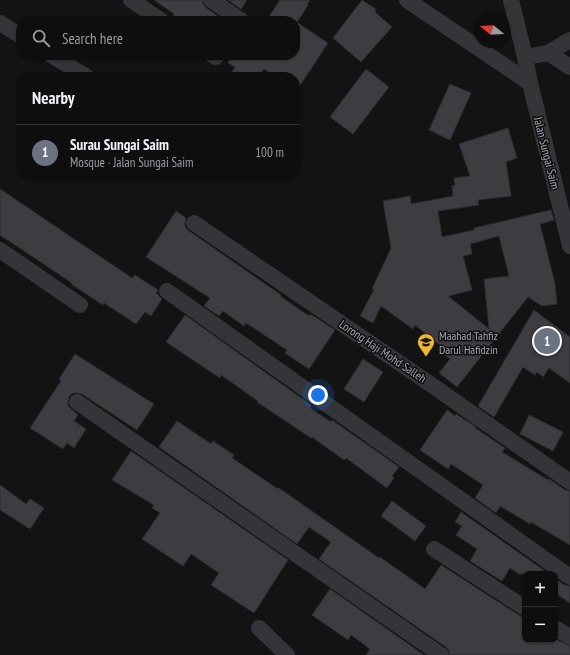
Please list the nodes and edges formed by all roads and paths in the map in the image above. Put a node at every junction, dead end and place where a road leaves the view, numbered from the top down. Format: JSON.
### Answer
{"nodes":[{"id":1,"x":131,"y":0,"type":"edge"},
{"id":2,"x":212,"y":0,"type":"edge"},
{"id":3,"x":407,"y":0,"type":"edge"},
{"id":4,"x":511,"y":0,"type":"edge"},
{"id":5,"x":155,"y":16,"type":"edge"},
{"id":6,"x":235,"y":16,"type":"edge"},
{"id":7,"x":0,"y":23,"type":"edge"},
{"id":8,"x":16,"y":33,"type":"edge"},
{"id":9,"x":570,"y":40,"type":"edge"},
{"id":10,"x":548,"y":54,"type":"junction"},
{"id":11,"x":525,"y":57,"type":"junction"},
{"id":12,"x":60,"y":60,"type":"edge"},
{"id":13,"x":570,"y":67,"type":"edge"},
{"id":14,"x":78,"y":72,"type":"edge"},
{"id":15,"x":530,"y":83,"type":"junction"},
{"id":16,"x":194,"y":223,"type":"dead end"},
{"id":17,"x":570,"y":246,"type":"edge"},
{"id":18,"x":0,"y":250,"type":"edge"},
{"id":19,"x":167,"y":291,"type":"dead end"},
{"id":20,"x":80,"y":305,"type":"dead end"},
{"id":21,"x":77,"y":402,"type":"dead end"},
{"id":22,"x":570,"y":482,"type":"edge"},
{"id":23,"x":434,"y":549,"type":"dead end"},
{"id":24,"x":570,"y":577,"type":"edge"},
{"id":25,"x":523,"y":607,"type":"edge"},
{"id":26,"x":259,"y":628,"type":"dead end"},
{"id":27,"x":558,"y":630,"type":"edge"},
{"id":28,"x":570,"y":637,"type":"edge"},
{"id":29,"x":288,"y":655,"type":"edge"},
{"id":30,"x":441,"y":655,"type":"edge"}],
"edges":[{"from":1,"to":5,"type":"street"},
{"from":2,"to":6,"type":"street"},
{"from":3,"to":15,"type":"street"},
{"from":4,"to":11,"type":"street","name":"Jalan Sungai Saim"},
{"from":7,"to":8,"type":"street"},
{"from":9,"to":10,"type":"street"},
{"from":10,"to":11,"type":"street"},
{"from":10,"to":13,"type":"street"},
{"from":11,"to":15,"type":"street","name":"Jalan Sungai Saim"},
{"from":12,"to":14,"type":"street"},
{"from":15,"to":17,"type":"street","name":"Jalan Sungai Saim"},
{"from":16,"to":22,"type":"street","name":"Lorong Haji Mohd Salleh"},
{"from":18,"to":20,"type":"street"},
{"from":19,"to":24,"type":"street"},
{"from":21,"to":30,"type":"street"},
{"from":23,"to":25,"type":"street"},
{"from":26,"to":29,"type":"street"},
{"from":27,"to":28,"type":"street"}]}
